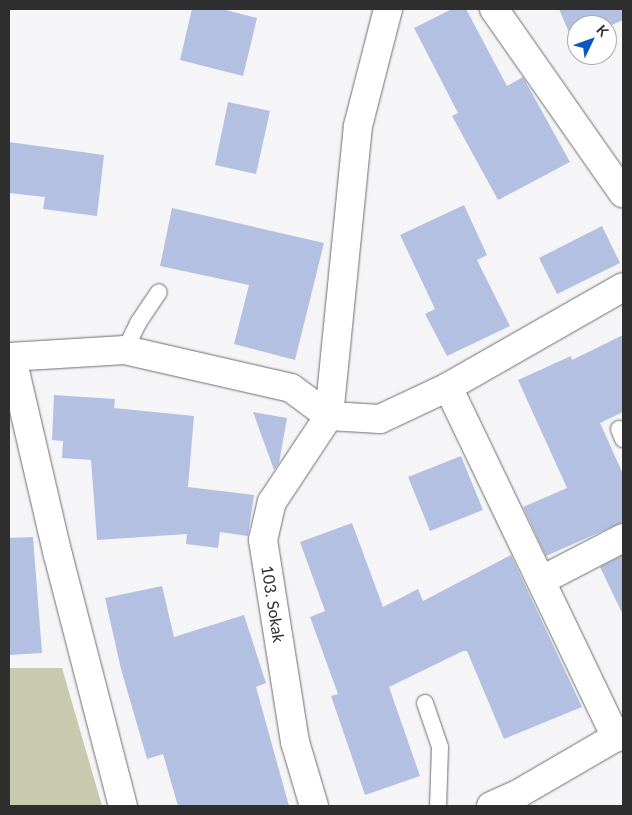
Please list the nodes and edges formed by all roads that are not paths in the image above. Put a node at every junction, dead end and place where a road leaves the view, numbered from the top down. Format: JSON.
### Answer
{"nodes":[{"id":1,"x":388,"y":9,"type":"edge"},
{"id":2,"x":494,"y":9,"type":"edge"},
{"id":3,"x":623,"y":193,"type":"edge"},
{"id":4,"x":623,"y":287,"type":"edge"},
{"id":5,"x":159,"y":292,"type":"dead end"},
{"id":6,"x":125,"y":350,"type":"junction"},
{"id":7,"x":11,"y":357,"type":"edge"},
{"id":8,"x":448,"y":387,"type":"junction"},
{"id":9,"x":329,"y":416,"type":"junction"},
{"id":10,"x":623,"y":538,"type":"edge"},
{"id":11,"x":542,"y":580,"type":"junction"},
{"id":12,"x":425,"y":703,"type":"dead end"},
{"id":13,"x":620,"y":735,"type":"edge"},
{"id":14,"x":522,"y":800,"type":"edge"},
{"id":15,"x":123,"y":806,"type":"edge"},
{"id":16,"x":314,"y":806,"type":"edge"},
{"id":17,"x":438,"y":806,"type":"edge"},
{"id":18,"x":491,"y":806,"type":"edge"}],
"edges":[{"from":1,"to":9,"type":"street"},
{"from":2,"to":3,"type":"street"},
{"from":4,"to":8,"type":"street"},
{"from":5,"to":6,"type":"lane"},
{"from":6,"to":7,"type":"street"},
{"from":6,"to":9,"type":"street"},
{"from":7,"to":15,"type":"street"},
{"from":8,"to":9,"type":"street"},
{"from":8,"to":11,"type":"street"},
{"from":9,"to":16,"type":"street","name":"103. Sokak"},
{"from":10,"to":11,"type":"street"},
{"from":11,"to":13,"type":"street"},
{"from":12,"to":17,"type":"lane"},
{"from":13,"to":14,"type":"street"},
{"from":14,"to":18,"type":"street"}]}
